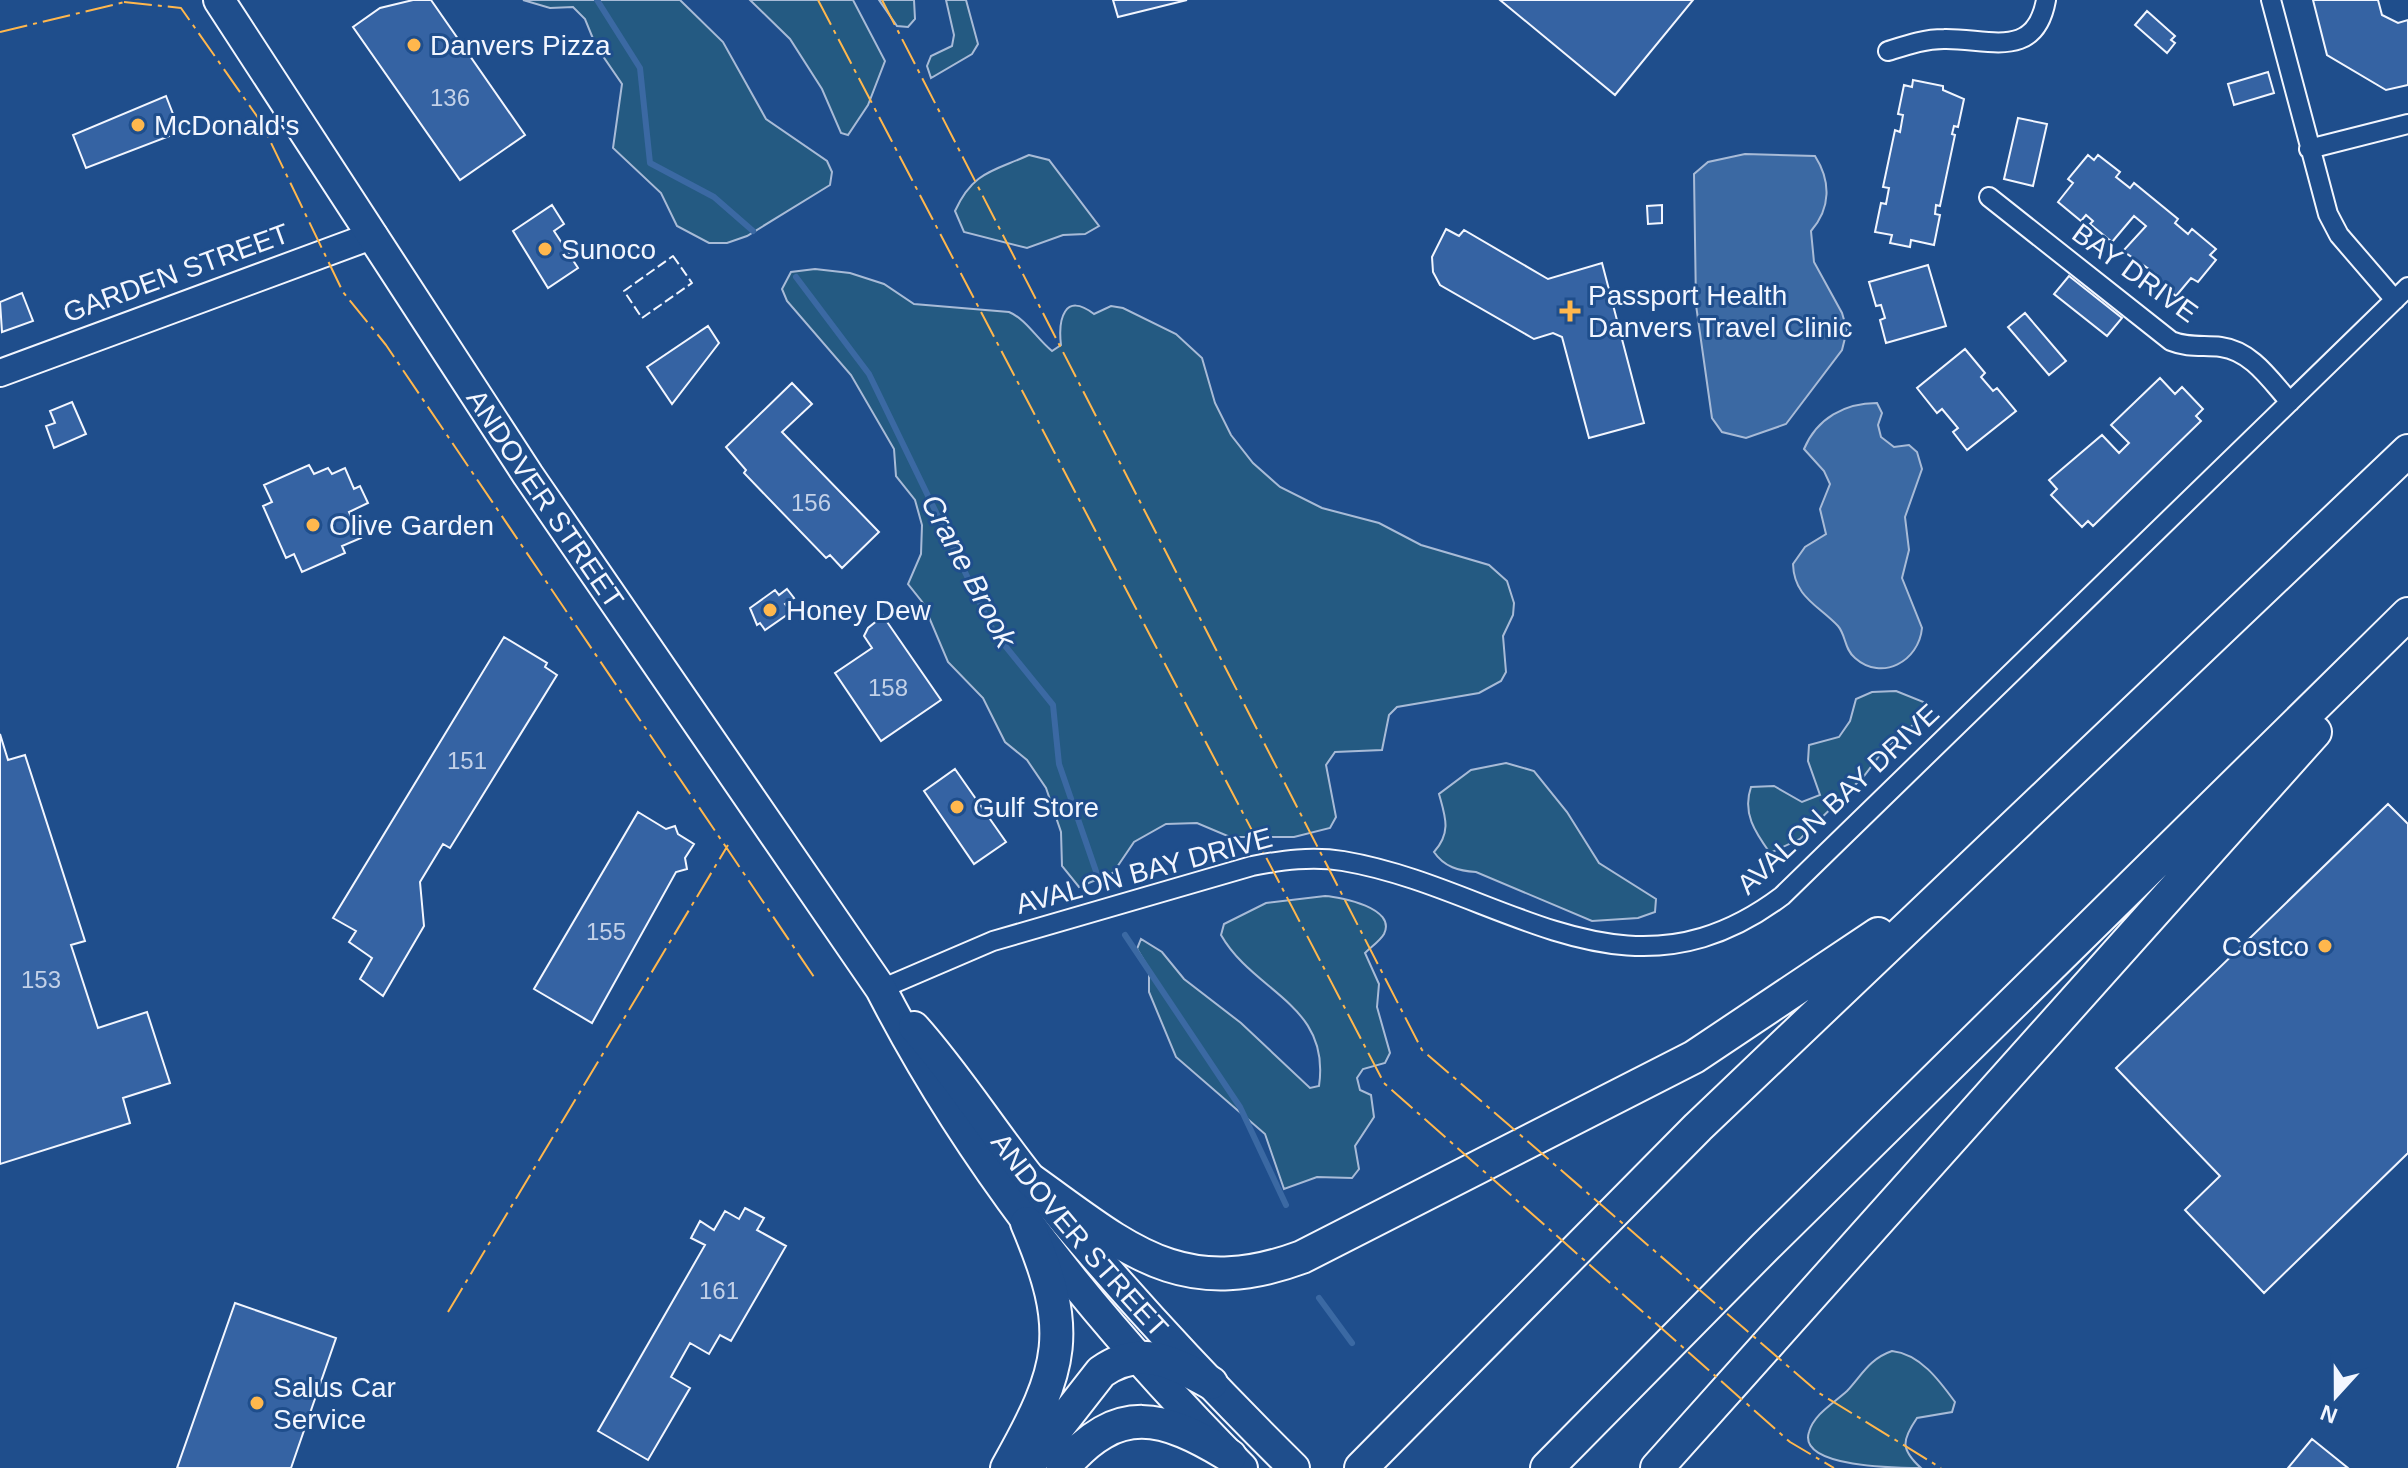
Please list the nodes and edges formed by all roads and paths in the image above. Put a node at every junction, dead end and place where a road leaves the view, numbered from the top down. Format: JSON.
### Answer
{"nodes":[{"id":1,"x":219,"y":0,"type":"edge"},
{"id":2,"x":2046,"y":0,"type":"edge"},
{"id":3,"x":2271,"y":0,"type":"edge"},
{"id":4,"x":1888,"y":51,"type":"dead end"},
{"id":5,"x":2408,"y":124,"type":"edge"},
{"id":6,"x":2309,"y":149,"type":"junction"},
{"id":7,"x":1989,"y":197,"type":"dead end"},
{"id":8,"x":374,"y":235,"type":"junction"},
{"id":9,"x":2402,"y":293,"type":"edge"},
{"id":10,"x":0,"y":373,"type":"edge"},
{"id":11,"x":2290,"y":402,"type":"junction"},
{"id":12,"x":2408,"y":451,"type":"edge"},
{"id":13,"x":2408,"y":614,"type":"edge"},
{"id":14,"x":2408,"y":629,"type":"edge"},
{"id":15,"x":1963,"y":876,"type":"junction"},
{"id":16,"x":881,"y":989,"type":"junction"},
{"id":17,"x":1032,"y":1181,"type":"junction"},
{"id":18,"x":1027,"y":1223,"type":"junction"},
{"id":19,"x":1138,"y":1356,"type":"junction"},
{"id":20,"x":1211,"y":1383,"type":"junction"},
{"id":21,"x":1236,"y":1462,"type":"edge"},
{"id":22,"x":1364,"y":1465,"type":"edge"},
{"id":23,"x":1007,"y":1468,"type":"edge"},
{"id":24,"x":1026,"y":1468,"type":"edge"},
{"id":25,"x":1063,"y":1468,"type":"edge"},
{"id":26,"x":1294,"y":1468,"type":"edge"},
{"id":27,"x":1547,"y":1468,"type":"edge"},
{"id":28,"x":1657,"y":1468,"type":"edge"}],
"edges":[{"from":1,"to":8,"type":"highway","name":"ANDOVER STREET"},
{"from":2,"to":4,"type":"street"},
{"from":3,"to":6,"type":"street"},
{"from":5,"to":6,"type":"street"},
{"from":6,"to":9,"type":"street"},
{"from":7,"to":11,"type":"street","name":"BAY DRIVE"},
{"from":8,"to":10,"type":"main road","name":"GARDEN STREET"},
{"from":8,"to":16,"type":"highway","name":"ANDOVER STREET"},
{"from":9,"to":11,"type":"street","name":"AVALON BAY DRIVE"},
{"from":11,"to":16,"type":"street","name":"AVALON BAY DRIVE"},
{"from":12,"to":15,"type":"highway"},
{"from":13,"to":27,"type":"highway"},
{"from":14,"to":28,"type":"highway"},
{"from":15,"to":17,"type":"highway"},
{"from":15,"to":22,"type":"highway"},
{"from":16,"to":17,"type":"highway","name":"ANDOVER STREET"},
{"from":16,"to":18,"type":"highway","name":"ANDOVER STREET"},
{"from":17,"to":20,"type":"highway","name":"ANDOVER STREET"},
{"from":18,"to":19,"type":"highway","name":"ANDOVER STREET"},
{"from":18,"to":23,"type":"highway"},
{"from":19,"to":20,"type":"highway"},
{"from":19,"to":21,"type":"highway","name":"ANDOVER STREET"},
{"from":19,"to":24,"type":"highway"},
{"from":20,"to":26,"type":"highway","name":"ANDOVER STREET"},
{"from":21,"to":25,"type":"highway"}]}
